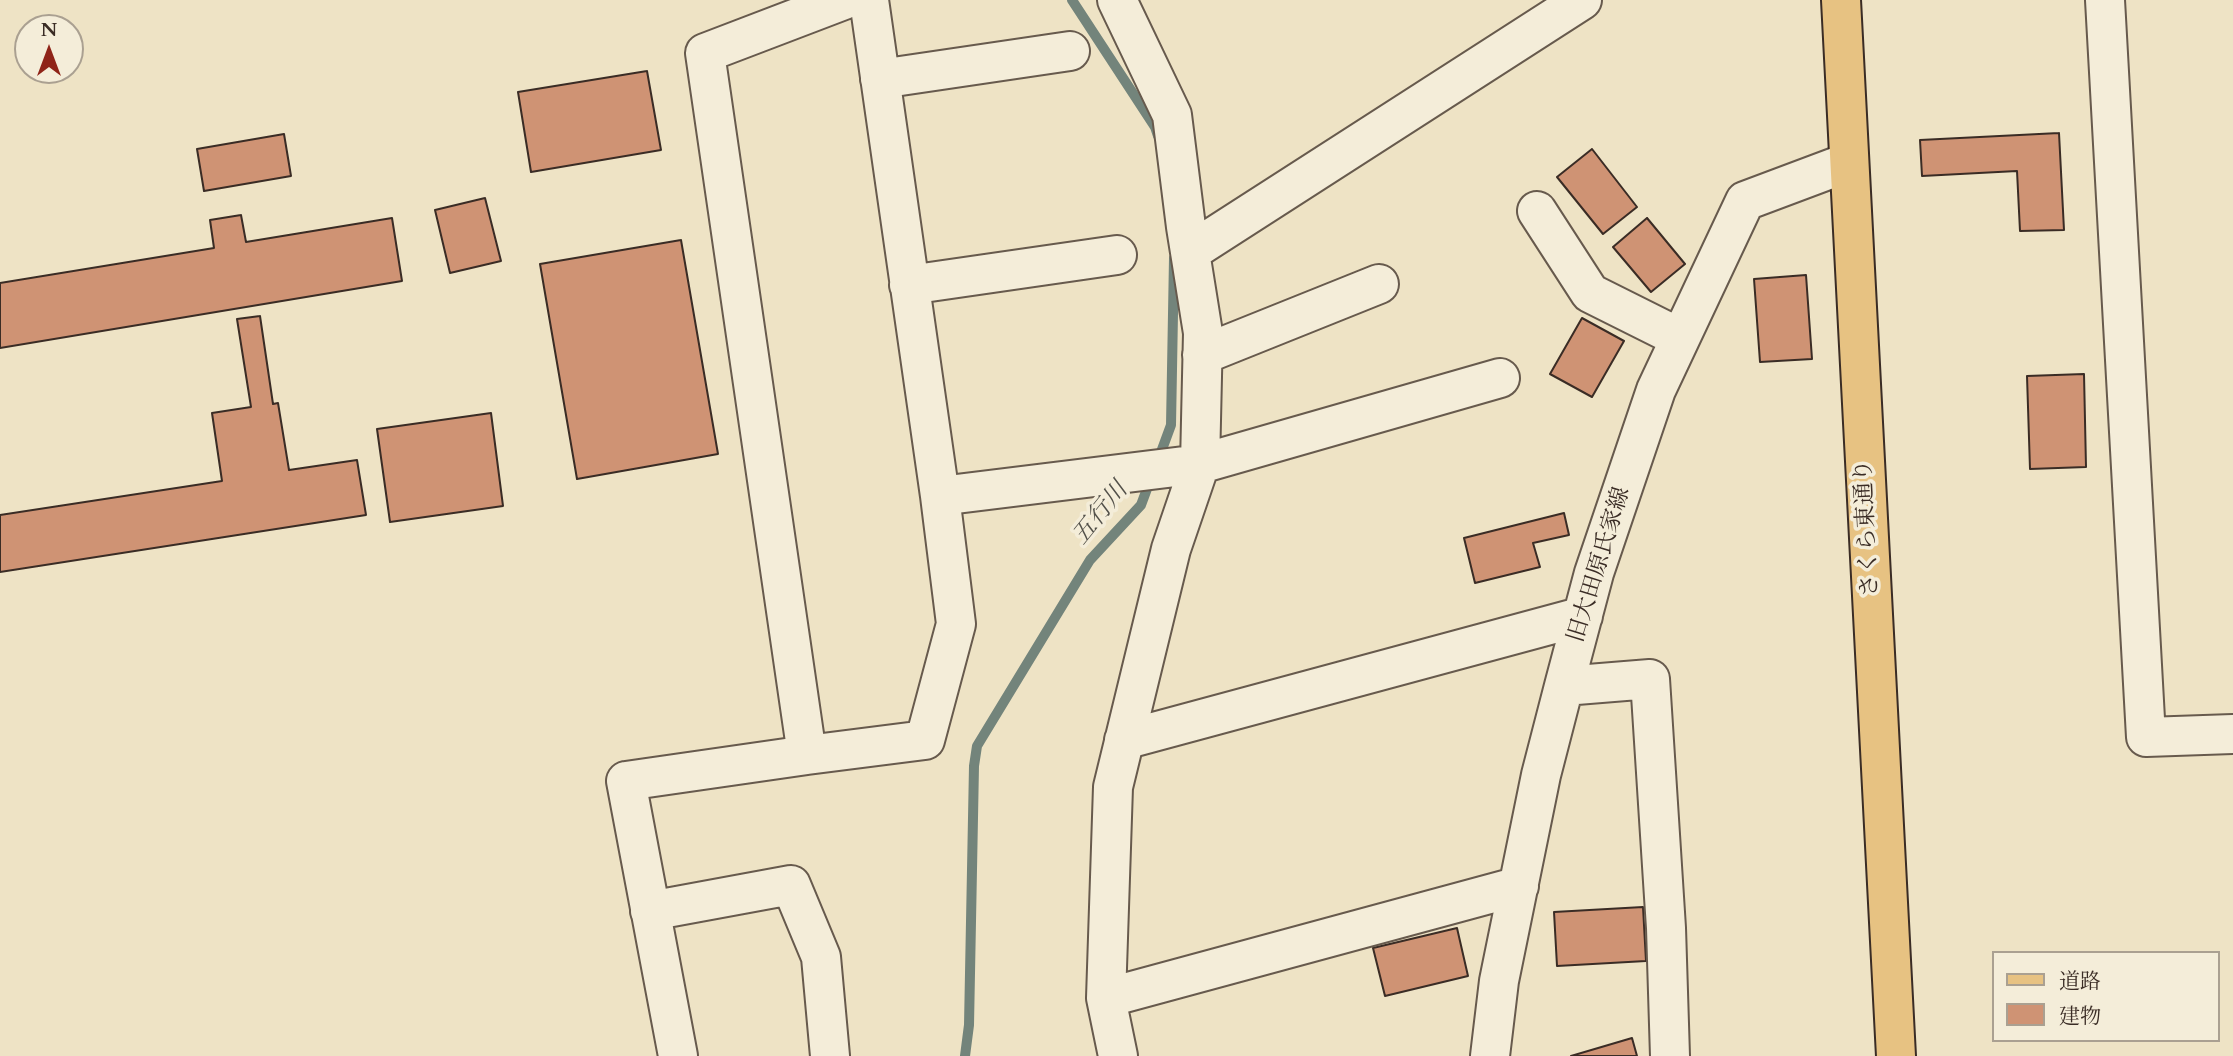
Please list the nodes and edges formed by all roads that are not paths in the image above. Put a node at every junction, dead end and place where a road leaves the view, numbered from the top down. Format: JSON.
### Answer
{"nodes":[{"id":1,"x":844,"y":0,"type":"edge"},
{"id":2,"x":869,"y":0,"type":"edge"},
{"id":3,"x":1117,"y":0,"type":"edge"},
{"id":4,"x":1582,"y":0,"type":"edge"},
{"id":5,"x":1841,"y":0,"type":"edge"},
{"id":6,"x":2105,"y":0,"type":"edge"},
{"id":7,"x":1070,"y":51,"type":"dead end"},
{"id":8,"x":880,"y":79,"type":"junction"},
{"id":9,"x":1849,"y":162,"type":"junction"},
{"id":10,"x":1537,"y":211,"type":"dead end"},
{"id":11,"x":1190,"y":252,"type":"junction"},
{"id":12,"x":1117,"y":255,"type":"dead end"},
{"id":13,"x":1379,"y":284,"type":"dead end"},
{"id":14,"x":909,"y":285,"type":"junction"},
{"id":15,"x":1680,"y":338,"type":"junction"},
{"id":16,"x":1202,"y":355,"type":"junction"},
{"id":17,"x":1500,"y":378,"type":"dead end"},
{"id":18,"x":1200,"y":464,"type":"junction"},
{"id":19,"x":940,"y":496,"type":"junction"},
{"id":20,"x":1583,"y":616,"type":"junction"},
{"id":21,"x":1563,"y":686,"type":"junction"},
{"id":22,"x":2233,"y":734,"type":"edge"},
{"id":23,"x":1125,"y":740,"type":"junction"},
{"id":24,"x":807,"y":755,"type":"junction"},
{"id":25,"x":1518,"y":886,"type":"junction"},
{"id":26,"x":650,"y":911,"type":"junction"},
{"id":27,"x":1106,"y":998,"type":"junction"},
{"id":28,"x":678,"y":1056,"type":"edge"},
{"id":29,"x":830,"y":1056,"type":"edge"},
{"id":30,"x":1118,"y":1056,"type":"edge"},
{"id":31,"x":1490,"y":1056,"type":"edge"},
{"id":32,"x":1670,"y":1056,"type":"edge"},
{"id":33,"x":1896,"y":1056,"type":"edge"}],
"edges":[{"from":1,"to":24,"type":"street"},
{"from":2,"to":8,"type":"street"},
{"from":3,"to":11,"type":"street"},
{"from":4,"to":11,"type":"street"},
{"from":5,"to":9,"type":"main road","name":"さくら東通り"},
{"from":6,"to":22,"type":"street"},
{"from":7,"to":8,"type":"street"},
{"from":8,"to":14,"type":"street"},
{"from":9,"to":15,"type":"street","name":"旧大田原氏家線"},
{"from":9,"to":33,"type":"main road","name":"さくら東通り"},
{"from":10,"to":15,"type":"street"},
{"from":11,"to":16,"type":"street"},
{"from":12,"to":14,"type":"street"},
{"from":13,"to":16,"type":"street"},
{"from":14,"to":19,"type":"street"},
{"from":15,"to":20,"type":"street","name":"旧大田原氏家線"},
{"from":16,"to":18,"type":"street"},
{"from":17,"to":18,"type":"street"},
{"from":18,"to":19,"type":"street"},
{"from":18,"to":23,"type":"street"},
{"from":19,"to":24,"type":"street"},
{"from":20,"to":21,"type":"street","name":"旧大田原氏家線"},
{"from":20,"to":23,"type":"street"},
{"from":21,"to":25,"type":"street","name":"旧大田原氏家線"},
{"from":21,"to":32,"type":"street"},
{"from":23,"to":27,"type":"street"},
{"from":24,"to":26,"type":"street"},
{"from":25,"to":27,"type":"street"},
{"from":25,"to":31,"type":"street","name":"旧大田原氏家線"},
{"from":26,"to":28,"type":"street"},
{"from":26,"to":29,"type":"street"},
{"from":27,"to":30,"type":"street"}]}
